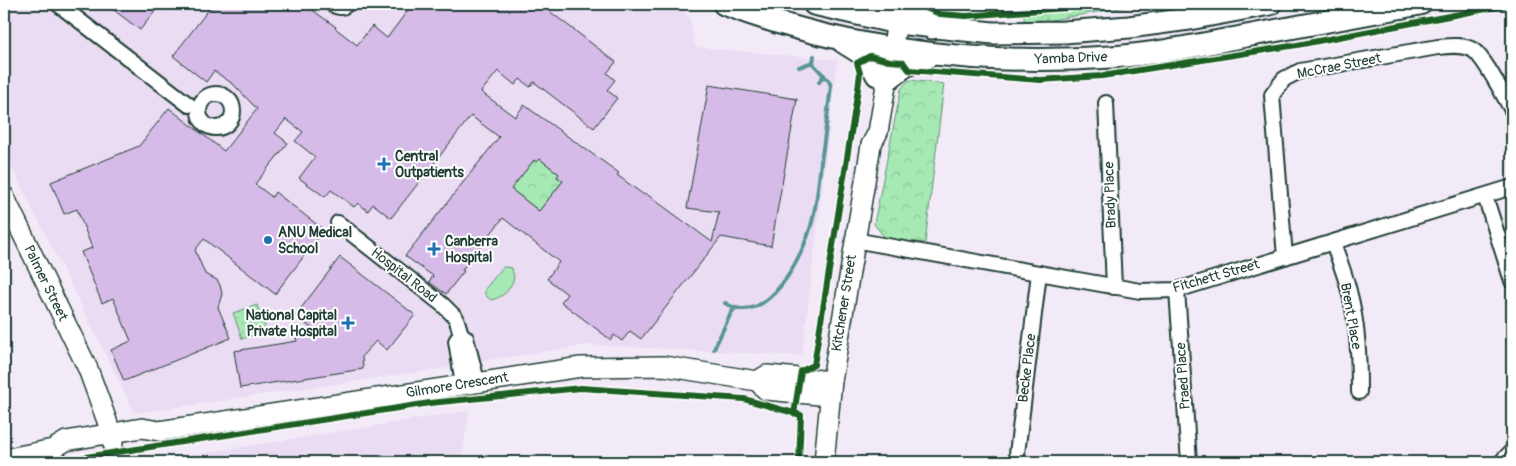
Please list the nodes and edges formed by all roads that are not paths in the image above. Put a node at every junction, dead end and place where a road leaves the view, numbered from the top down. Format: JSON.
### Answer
{"nodes":[{"id":1,"x":58,"y":4,"type":"edge"},
{"id":2,"x":332,"y":4,"type":"edge"},
{"id":3,"x":346,"y":4,"type":"edge"},
{"id":4,"x":724,"y":4,"type":"edge"},
{"id":5,"x":814,"y":4,"type":"edge"},
{"id":6,"x":875,"y":4,"type":"edge"},
{"id":7,"x":913,"y":4,"type":"edge"},
{"id":8,"x":1270,"y":4,"type":"edge"},
{"id":9,"x":1420,"y":4,"type":"edge"},
{"id":10,"x":846,"y":12,"type":"junction"},
{"id":11,"x":893,"y":13,"type":"edge"},
{"id":12,"x":932,"y":28,"type":"junction"},
{"id":13,"x":839,"y":39,"type":"junction"},
{"id":14,"x":887,"y":47,"type":"junction"},
{"id":15,"x":934,"y":54,"type":"junction"},
{"id":16,"x":882,"y":78,"type":"junction"},
{"id":17,"x":203,"y":99,"type":"junction"},
{"id":18,"x":1106,"y":103,"type":"dead end"},
{"id":19,"x":189,"y":105,"type":"junction"},
{"id":20,"x":1512,"y":110,"type":"edge"},
{"id":21,"x":199,"y":115,"type":"junction"},
{"id":22,"x":1512,"y":187,"type":"edge"},
{"id":23,"x":4,"y":196,"type":"edge"},
{"id":24,"x":1485,"y":196,"type":"junction"},
{"id":25,"x":338,"y":223,"type":"dead end"},
{"id":26,"x":854,"y":240,"type":"junction"},
{"id":27,"x":1333,"y":242,"type":"junction"},
{"id":28,"x":1285,"y":257,"type":"junction"},
{"id":29,"x":1039,"y":273,"type":"junction"},
{"id":30,"x":1512,"y":281,"type":"edge"},
{"id":31,"x":1114,"y":286,"type":"junction"},
{"id":32,"x":1177,"y":290,"type":"junction"},
{"id":33,"x":470,"y":383,"type":"junction"},
{"id":34,"x":831,"y":388,"type":"junction"},
{"id":35,"x":1359,"y":392,"type":"dead end"},
{"id":36,"x":119,"y":438,"type":"junction"},
{"id":37,"x":1512,"y":451,"type":"edge"},
{"id":38,"x":4,"y":459,"type":"edge"},
{"id":39,"x":824,"y":462,"type":"edge"},
{"id":40,"x":1016,"y":462,"type":"edge"},
{"id":41,"x":1189,"y":462,"type":"edge"},
{"id":42,"x":1501,"y":462,"type":"edge"}],
"edges":[{"from":1,"to":19,"type":"street"},
{"from":2,"to":3,"type":"street"},
{"from":4,"to":13,"type":"main road","name":"Yamba Drive"},
{"from":5,"to":10,"type":"main road","name":"Yamba Drive"},
{"from":6,"to":10,"type":"main road"},
{"from":7,"to":12,"type":"main road"},
{"from":8,"to":12,"type":"main road","name":"Yamba Drive"},
{"from":9,"to":15,"type":"main road","name":"Yamba Drive"},
{"from":10,"to":11,"type":"main road","name":"Yamba Drive"},
{"from":11,"to":12,"type":"main road","name":"Yamba Drive"},
{"from":11,"to":14,"type":"street","name":"Kitchener Street"},
{"from":13,"to":14,"type":"main road","name":"Yamba Drive"},
{"from":13,"to":16,"type":"main road"},
{"from":14,"to":15,"type":"main road","name":"Yamba Drive"},
{"from":14,"to":16,"type":"street","name":"Kitchener Street"},
{"from":15,"to":16,"type":"main road"},
{"from":16,"to":26,"type":"street","name":"Kitchener Street"},
{"from":17,"to":19,"type":"street"},
{"from":17,"to":21,"type":"street"},
{"from":17,"to":21,"type":"street"},
{"from":18,"to":31,"type":"street","name":"Brady Place"},
{"from":19,"to":21,"type":"street"},
{"from":20,"to":28,"type":"street","name":"McCrae Street"},
{"from":22,"to":24,"type":"street","name":"Fitchett Street"},
{"from":23,"to":36,"type":"street","name":"Palmer Street"},
{"from":24,"to":27,"type":"street","name":"Fitchett Street"},
{"from":24,"to":30,"type":"street"},
{"from":25,"to":33,"type":"street","name":"Hospital Road"},
{"from":26,"to":29,"type":"street","name":"Fitchett Street"},
{"from":26,"to":34,"type":"street","name":"Kitchener Street"},
{"from":27,"to":28,"type":"street","name":"Fitchett Street"},
{"from":27,"to":35,"type":"street","name":"Brent Place"},
{"from":28,"to":32,"type":"street","name":"Fitchett Street"},
{"from":29,"to":31,"type":"street","name":"Fitchett Street"},
{"from":29,"to":40,"type":"street","name":"Becke Place"},
{"from":31,"to":32,"type":"street","name":"Fitchett Street"},
{"from":32,"to":41,"type":"street","name":"Praed Place"},
{"from":33,"to":34,"type":"street","name":"Gilmore Crescent"},
{"from":33,"to":36,"type":"street","name":"Gilmore Crescent"},
{"from":34,"to":39,"type":"street","name":"Kitchener Street"},
{"from":36,"to":38,"type":"street","name":"Gilmore Crescent"},
{"from":37,"to":42,"type":"street"}]}
